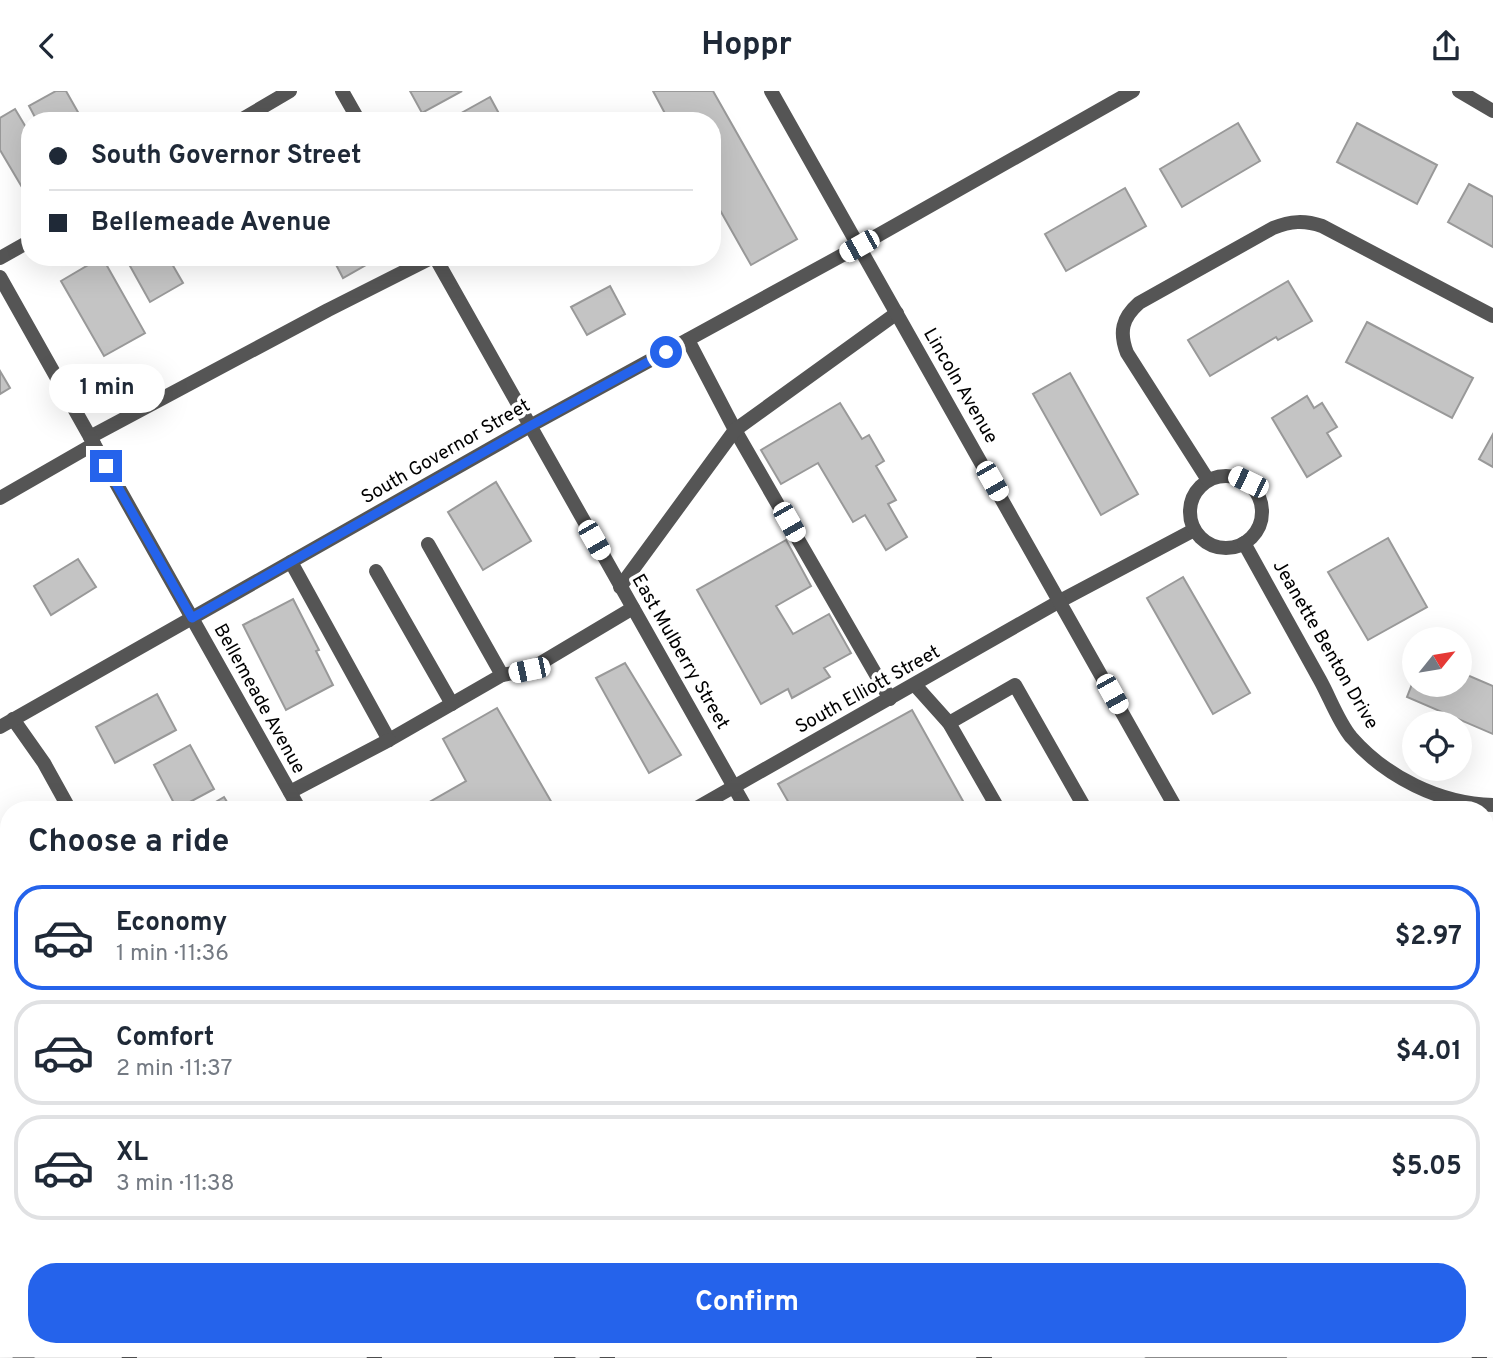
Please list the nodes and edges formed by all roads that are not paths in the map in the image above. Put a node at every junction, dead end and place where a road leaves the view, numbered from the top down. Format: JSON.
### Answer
{"nodes":[{"id":1,"x":290,"y":91,"type":"edge"},
{"id":2,"x":342,"y":91,"type":"edge"},
{"id":3,"x":771,"y":91,"type":"edge"},
{"id":4,"x":1133,"y":91,"type":"edge"},
{"id":5,"x":1459,"y":91,"type":"edge"},
{"id":6,"x":1493,"y":111,"type":"edge"},
{"id":7,"x":254,"y":112,"type":"edge"},
{"id":8,"x":354,"y":112,"type":"edge"},
{"id":9,"x":21,"y":246,"type":"edge"},
{"id":10,"x":859,"y":246,"type":"junction"},
{"id":11,"x":0,"y":258,"type":"edge"},
{"id":12,"x":416,"y":266,"type":"edge"},
{"id":13,"x":439,"y":266,"type":"edge"},
{"id":14,"x":0,"y":277,"type":"edge"},
{"id":15,"x":897,"y":313,"type":"junction"},
{"id":16,"x":1493,"y":316,"type":"edge"},
{"id":17,"x":688,"y":340,"type":"junction"},
{"id":18,"x":530,"y":426,"type":"junction"},
{"id":19,"x":735,"y":430,"type":"junction"},
{"id":20,"x":92,"y":441,"type":"junction"},
{"id":21,"x":1208,"y":480,"type":"junction"},
{"id":22,"x":0,"y":498,"type":"edge"},
{"id":23,"x":1194,"y":530,"type":"junction"},
{"id":24,"x":428,"y":544,"type":"dead end"},
{"id":25,"x":1244,"y":544,"type":"junction"},
{"id":26,"x":291,"y":562,"type":"junction"},
{"id":27,"x":376,"y":571,"type":"dead end"},
{"id":28,"x":620,"y":587,"type":"junction"},
{"id":29,"x":1060,"y":601,"type":"junction"},
{"id":30,"x":633,"y":608,"type":"junction"},
{"id":31,"x":192,"y":618,"type":"junction"},
{"id":32,"x":502,"y":675,"type":"junction"},
{"id":33,"x":915,"y":685,"type":"junction"},
{"id":34,"x":890,"y":699,"type":"junction"},
{"id":35,"x":452,"y":704,"type":"junction"},
{"id":36,"x":13,"y":719,"type":"junction"},
{"id":37,"x":949,"y":723,"type":"junction"},
{"id":38,"x":0,"y":727,"type":"edge"},
{"id":39,"x":389,"y":740,"type":"junction"},
{"id":40,"x":734,"y":787,"type":"junction"},
{"id":41,"x":290,"y":792,"type":"junction"},
{"id":42,"x":65,"y":801,"type":"edge"},
{"id":43,"x":295,"y":801,"type":"edge"},
{"id":44,"x":709,"y":801,"type":"edge"},
{"id":45,"x":742,"y":801,"type":"edge"},
{"id":46,"x":994,"y":801,"type":"edge"},
{"id":47,"x":1081,"y":801,"type":"edge"},
{"id":48,"x":1172,"y":801,"type":"edge"},
{"id":49,"x":1462,"y":801,"type":"edge"}],
"edges":[{"from":1,"to":7,"type":"street"},
{"from":2,"to":8,"type":"street"},
{"from":3,"to":10,"type":"street","name":"Lincoln Avenue"},
{"from":4,"to":10,"type":"street","name":"South Governor Street"},
{"from":5,"to":6,"type":"street"},
{"from":9,"to":11,"type":"street"},
{"from":10,"to":15,"type":"street","name":"Lincoln Avenue"},
{"from":10,"to":17,"type":"street","name":"South Governor Street"},
{"from":12,"to":20,"type":"street"},
{"from":13,"to":18,"type":"street","name":"East Mulberry Street"},
{"from":14,"to":20,"type":"street","name":"Bellemeade Avenue"},
{"from":15,"to":19,"type":"street"},
{"from":15,"to":29,"type":"street","name":"Lincoln Avenue"},
{"from":16,"to":21,"type":"street"},
{"from":17,"to":18,"type":"street","name":"South Governor Street"},
{"from":17,"to":19,"type":"street"},
{"from":18,"to":26,"type":"street","name":"South Governor Street"},
{"from":18,"to":28,"type":"street","name":"East Mulberry Street"},
{"from":19,"to":28,"type":"street"},
{"from":19,"to":34,"type":"street"},
{"from":20,"to":22,"type":"street"},
{"from":20,"to":31,"type":"street","name":"Bellemeade Avenue"},
{"from":21,"to":23,"type":"street"},
{"from":21,"to":25,"type":"street"},
{"from":23,"to":25,"type":"street"},
{"from":23,"to":29,"type":"street","name":"South Elliott Street"},
{"from":24,"to":32,"type":"street"},
{"from":25,"to":49,"type":"street","name":"Jeanette Benton Drive"},
{"from":26,"to":31,"type":"street","name":"South Governor Street"},
{"from":26,"to":39,"type":"street"},
{"from":27,"to":35,"type":"street"},
{"from":28,"to":30,"type":"street","name":"East Mulberry Street"},
{"from":29,"to":33,"type":"street","name":"South Elliott Street"},
{"from":29,"to":48,"type":"street","name":"Lincoln Avenue"},
{"from":30,"to":32,"type":"street"},
{"from":30,"to":40,"type":"street","name":"East Mulberry Street"},
{"from":31,"to":36,"type":"street","name":"South Governor Street"},
{"from":31,"to":41,"type":"street","name":"Bellemeade Avenue"},
{"from":32,"to":35,"type":"street"},
{"from":33,"to":34,"type":"street","name":"South Elliott Street"},
{"from":33,"to":37,"type":"street"},
{"from":34,"to":40,"type":"street","name":"South Elliott Street"},
{"from":35,"to":39,"type":"street"},
{"from":36,"to":38,"type":"street","name":"South Governor Street"},
{"from":36,"to":42,"type":"street"},
{"from":37,"to":46,"type":"street"},
{"from":37,"to":47,"type":"street"},
{"from":39,"to":41,"type":"street"},
{"from":40,"to":44,"type":"street","name":"South Elliott Street"},
{"from":40,"to":45,"type":"street","name":"East Mulberry Street"},
{"from":41,"to":43,"type":"street","name":"Bellemeade Avenue"}]}
